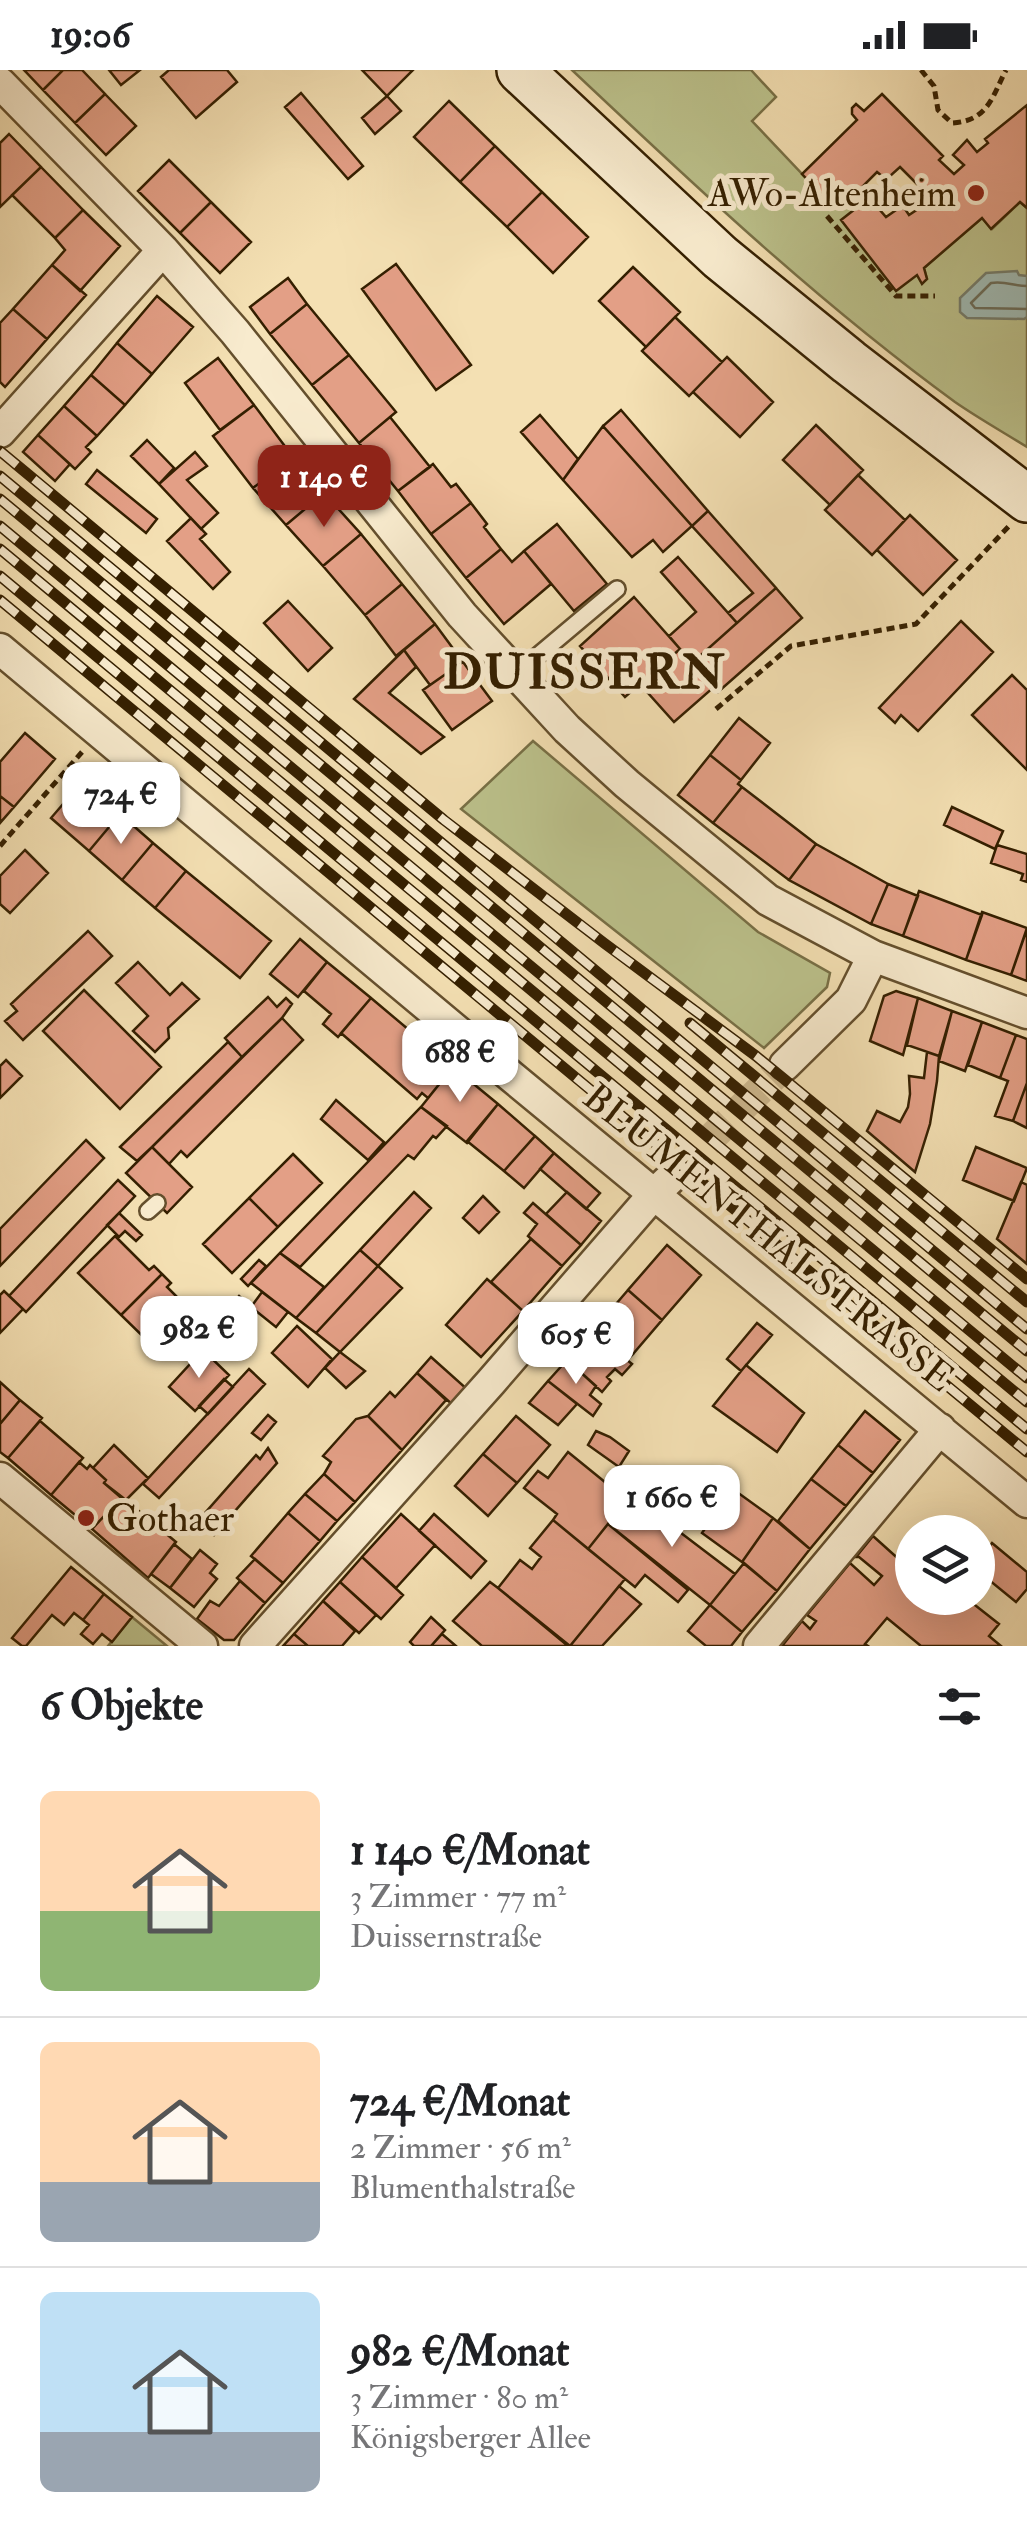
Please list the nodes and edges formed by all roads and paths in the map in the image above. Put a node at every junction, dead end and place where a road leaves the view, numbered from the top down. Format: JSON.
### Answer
{"nodes":[{"id":1,"x":520,"y":70,"type":"edge"},
{"id":2,"x":921,"y":70,"type":"edge"},
{"id":3,"x":1006,"y":70,"type":"edge"},
{"id":4,"x":0,"y":83,"type":"edge"},
{"id":5,"x":827,"y":216,"type":"dead end"},
{"id":6,"x":163,"y":250,"type":"junction"},
{"id":7,"x":935,"y":296,"type":"dead end"},
{"id":8,"x":0,"y":432,"type":"edge"},
{"id":9,"x":1023,"y":507,"type":"edge"},
{"id":10,"x":616,"y":589,"type":"dead end"},
{"id":11,"x":0,"y":649,"type":"edge"},
{"id":12,"x":516,"y":674,"type":"junction"},
{"id":13,"x":716,"y":709,"type":"dead end"},
{"id":14,"x":100,"y":731,"type":"junction"},
{"id":15,"x":0,"y":846,"type":"edge"},
{"id":16,"x":872,"y":956,"type":"junction"},
{"id":17,"x":1027,"y":1012,"type":"edge"},
{"id":18,"x":785,"y":1064,"type":"tunnel mouth"},
{"id":19,"x":665,"y":1184,"type":"junction"},
{"id":20,"x":940,"y":1429,"type":"junction"},
{"id":21,"x":0,"y":1478,"type":"edge"},
{"id":22,"x":1027,"y":1502,"type":"edge"},
{"id":23,"x":202,"y":1646,"type":"edge"},
{"id":24,"x":255,"y":1646,"type":"edge"},
{"id":25,"x":759,"y":1646,"type":"edge"}],
"edges":[{"from":1,"to":9,"type":"main road"},
{"from":2,"to":3,"type":"path"},
{"from":4,"to":6,"type":"street"},
{"from":5,"to":7,"type":"path"},
{"from":6,"to":8,"type":"street"},
{"from":6,"to":12,"type":"street"},
{"from":9,"to":13,"type":"path"},
{"from":10,"to":12,"type":"lane"},
{"from":11,"to":14,"type":"street","name":"BLUMENTHALSTRASSE"},
{"from":12,"to":16,"type":"street"},
{"from":14,"to":15,"type":"path"},
{"from":14,"to":19,"type":"street","name":"BLUMENTHALSTRASSE"},
{"from":16,"to":17,"type":"street"},
{"from":16,"to":18,"type":"street"},
{"from":19,"to":20,"type":"street","name":"BLUMENTHALSTRASSE"},
{"from":19,"to":24,"type":"street"},
{"from":20,"to":22,"type":"street","name":"BLUMENTHALSTRASSE"},
{"from":20,"to":25,"type":"street"},
{"from":21,"to":23,"type":"street"}]}
